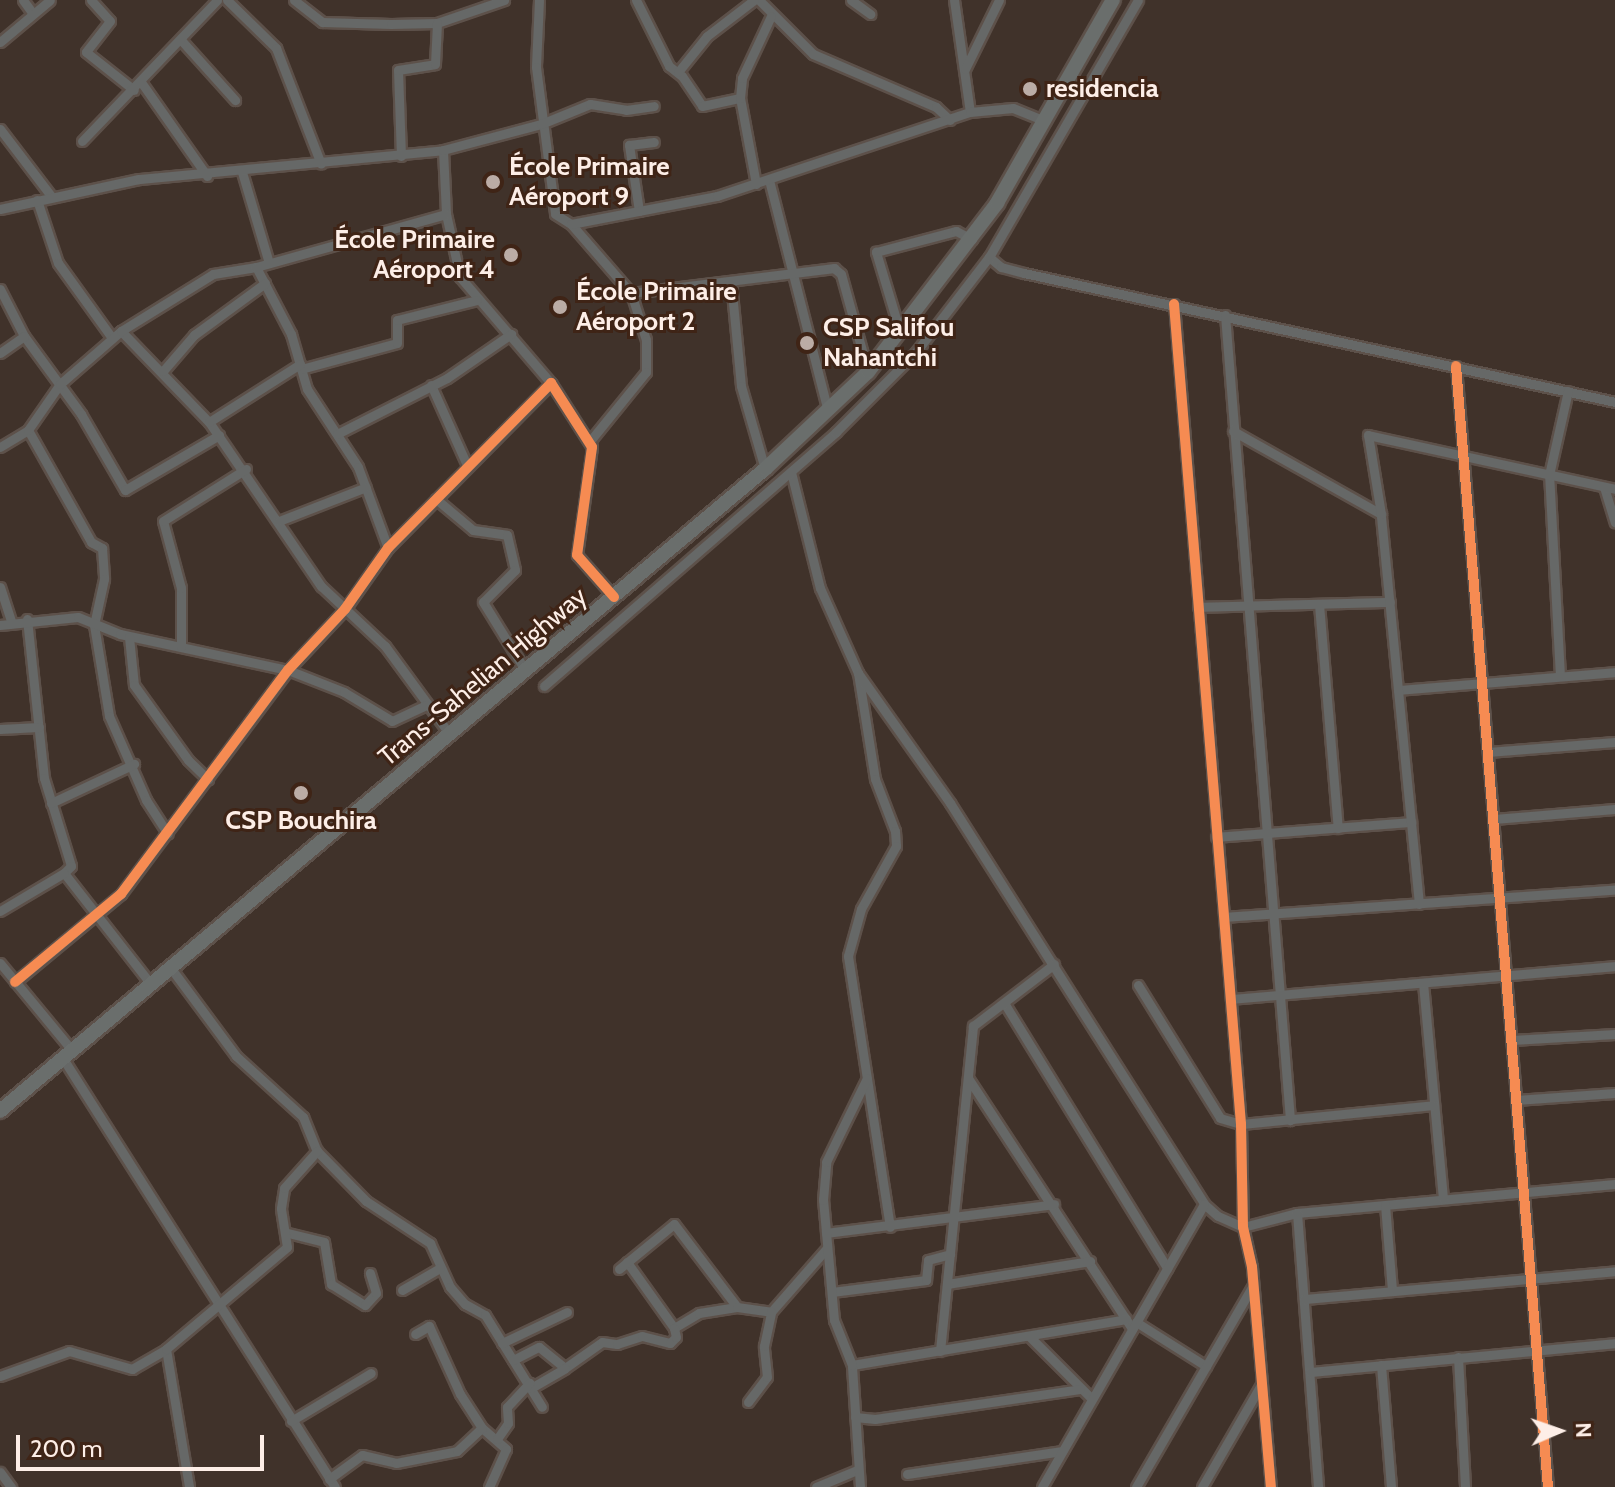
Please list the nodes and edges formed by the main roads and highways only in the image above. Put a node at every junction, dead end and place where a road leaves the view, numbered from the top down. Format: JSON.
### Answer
{"nodes":[{"id":1,"x":1113,"y":0,"type":"edge"},
{"id":2,"x":0,"y":1111,"type":"edge"}],
"edges":[{"from":1,"to":2,"type":"highway","name":"Trans-Sahelian Highway"}]}
